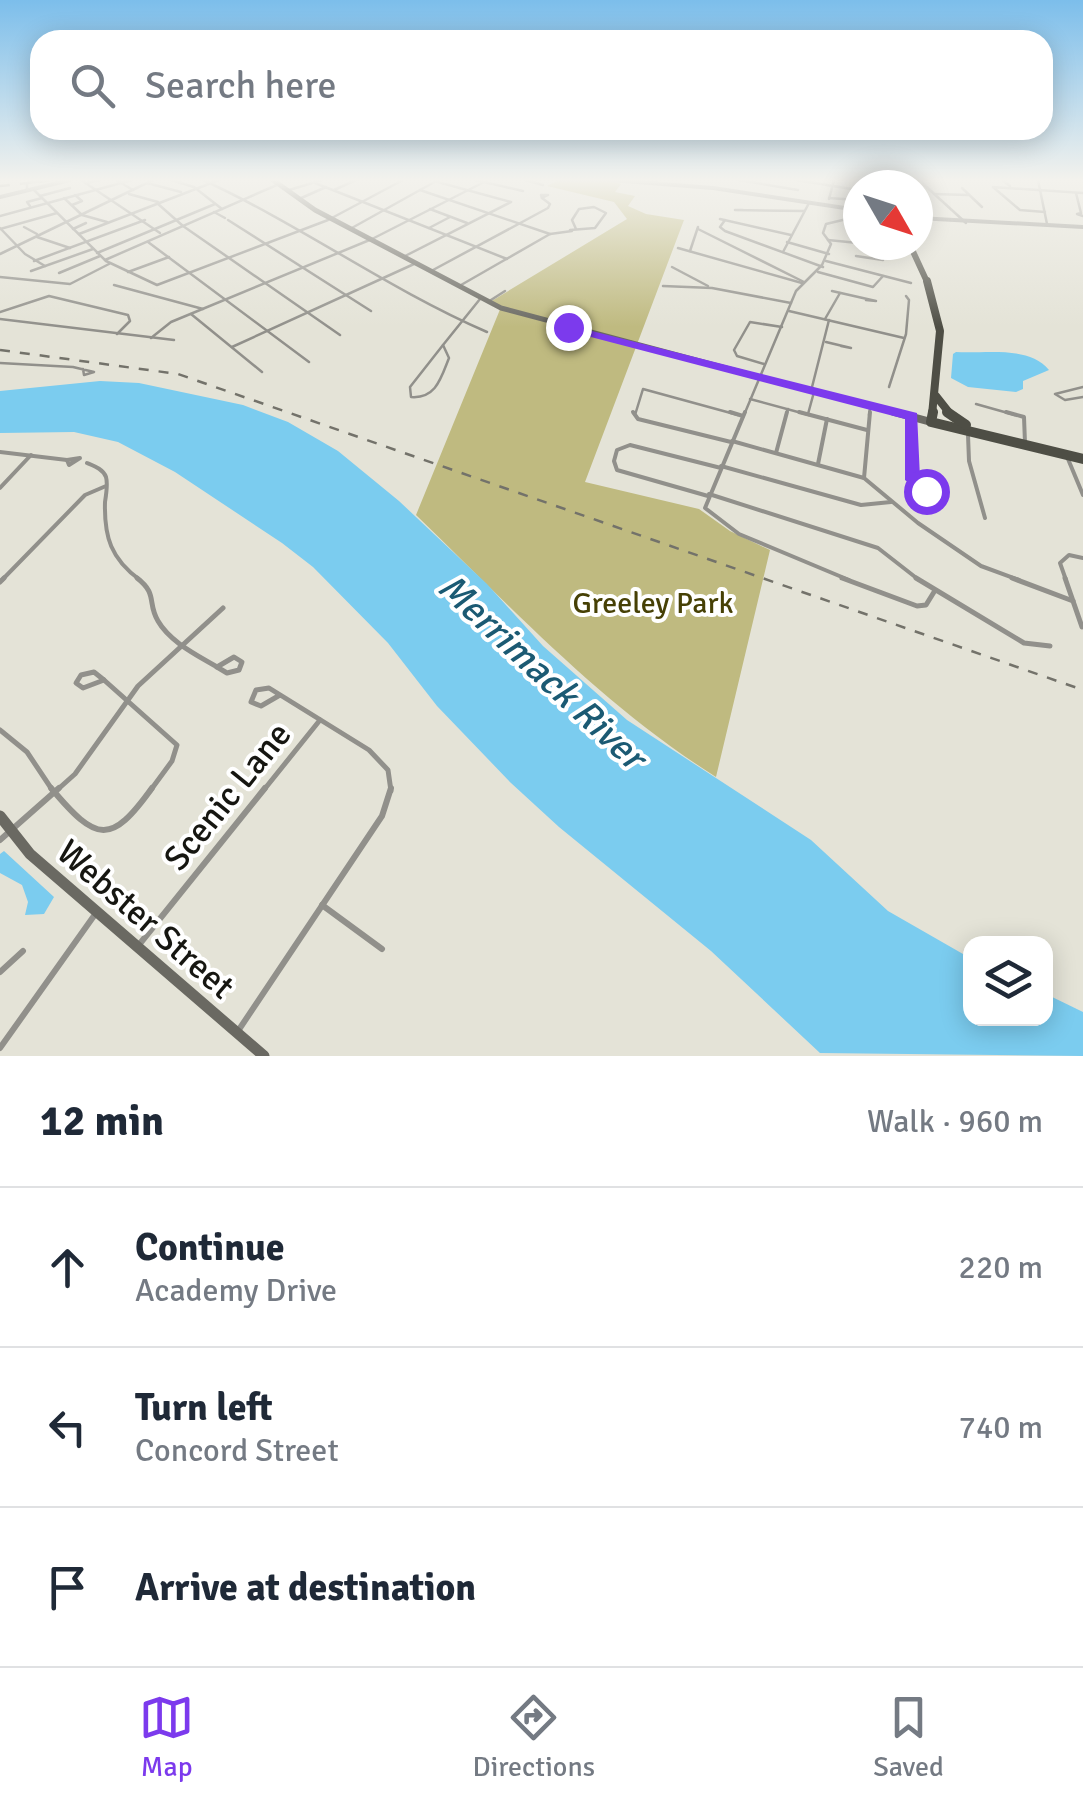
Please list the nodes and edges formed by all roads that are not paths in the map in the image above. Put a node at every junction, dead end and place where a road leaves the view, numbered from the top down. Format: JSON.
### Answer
{"nodes":[{"id":1,"x":0,"y":229,"type":"edge"},
{"id":2,"x":28,"y":229,"type":"edge"},
{"id":3,"x":53,"y":229,"type":"edge"},
{"id":4,"x":73,"y":229,"type":"edge"},
{"id":5,"x":90,"y":229,"type":"edge"},
{"id":6,"x":121,"y":229,"type":"edge"},
{"id":7,"x":156,"y":229,"type":"joint"},
{"id":8,"x":176,"y":229,"type":"edge"},
{"id":9,"x":188,"y":229,"type":"edge"},
{"id":10,"x":242,"y":229,"type":"edge"},
{"id":11,"x":295,"y":229,"type":"edge"},
{"id":12,"x":302,"y":229,"type":"edge"},
{"id":13,"x":350,"y":229,"type":"edge"},
{"id":14,"x":390,"y":229,"type":"edge"},
{"id":15,"x":432,"y":229,"type":"edge"},
{"id":16,"x":459,"y":229,"type":"edge"},
{"id":17,"x":511,"y":229,"type":"edge"},
{"id":18,"x":536,"y":229,"type":"edge"},
{"id":19,"x":581,"y":229,"type":"edge"},
{"id":20,"x":698,"y":229,"type":"edge"},
{"id":21,"x":700,"y":229,"type":"edge"},
{"id":22,"x":722,"y":229,"type":"edge"},
{"id":23,"x":762,"y":229,"type":"edge"},
{"id":24,"x":795,"y":229,"type":"edge"},
{"id":25,"x":824,"y":229,"type":"edge"},
{"id":26,"x":573,"y":230,"type":"joint"},
{"id":27,"x":49,"y":231,"type":"joint"},
{"id":28,"x":298,"y":231,"type":"junction"},
{"id":29,"x":160,"y":233,"type":"dead end"},
{"id":30,"x":78,"y":234,"type":"junction"},
{"id":31,"x":550,"y":234,"type":"junction"},
{"id":32,"x":448,"y":235,"type":"junction"},
{"id":33,"x":38,"y":236,"type":"junction"},
{"id":34,"x":791,"y":236,"type":"junction"},
{"id":35,"x":369,"y":240,"type":"junction"},
{"id":36,"x":828,"y":240,"type":"junction"},
{"id":37,"x":148,"y":242,"type":"junction"},
{"id":38,"x":788,"y":242,"type":"junction"},
{"id":39,"x":843,"y":242,"type":"edge"},
{"id":40,"x":87,"y":243,"type":"junction"},
{"id":41,"x":264,"y":244,"type":"junction"},
{"id":42,"x":16,"y":246,"type":"junction"},
{"id":43,"x":477,"y":247,"type":"junction"},
{"id":44,"x":70,"y":248,"type":"junction"},
{"id":45,"x":678,"y":248,"type":"dead end"},
{"id":46,"x":690,"y":251,"type":"junction"},
{"id":47,"x":97,"y":253,"type":"junction"},
{"id":48,"x":337,"y":253,"type":"junction"},
{"id":49,"x":782,"y":253,"type":"junction"},
{"id":50,"x":0,"y":254,"type":"edge"},
{"id":51,"x":829,"y":254,"type":"junction"},
{"id":52,"x":168,"y":257,"type":"junction"},
{"id":53,"x":228,"y":258,"type":"junction"},
{"id":54,"x":402,"y":258,"type":"junction"},
{"id":55,"x":507,"y":259,"type":"junction"},
{"id":56,"x":34,"y":260,"type":"junction"},
{"id":57,"x":104,"y":260,"type":"junction"},
{"id":58,"x":857,"y":260,"type":"edge"},
{"id":59,"x":918,"y":260,"type":"edge"},
{"id":60,"x":826,"y":261,"type":"junction"},
{"id":61,"x":109,"y":264,"type":"junction"},
{"id":62,"x":414,"y":264,"type":"junction"},
{"id":63,"x":45,"y":266,"type":"junction"},
{"id":64,"x":672,"y":267,"type":"dead end"},
{"id":65,"x":823,"y":267,"type":"junction"},
{"id":66,"x":302,"y":268,"type":"junction"},
{"id":67,"x":854,"y":268,"type":"junction"},
{"id":68,"x":30,"y":271,"type":"dead end"},
{"id":69,"x":60,"y":272,"type":"dead end"},
{"id":70,"x":128,"y":272,"type":"junction"},
{"id":71,"x":189,"y":272,"type":"junction"},
{"id":72,"x":429,"y":272,"type":"junction"},
{"id":73,"x":818,"y":272,"type":"junction"},
{"id":74,"x":883,"y":276,"type":"junction"},
{"id":75,"x":0,"y":277,"type":"edge"},
{"id":76,"x":381,"y":279,"type":"junction"},
{"id":77,"x":803,"y":282,"type":"junction"},
{"id":78,"x":265,"y":283,"type":"junction"},
{"id":79,"x":911,"y":283,"type":"dead end"},
{"id":80,"x":114,"y":285,"type":"dead end"},
{"id":81,"x":663,"y":286,"type":"dead end"},
{"id":82,"x":457,"y":287,"type":"junction"},
{"id":83,"x":712,"y":288,"type":"junction"},
{"id":84,"x":504,"y":291,"type":"dead end"},
{"id":85,"x":832,"y":291,"type":"dead end"},
{"id":86,"x":840,"y":293,"type":"junction"},
{"id":87,"x":346,"y":295,"type":"junction"},
{"id":88,"x":906,"y":296,"type":"dead end"},
{"id":89,"x":226,"y":299,"type":"junction"},
{"id":90,"x":866,"y":300,"type":"dead end"},
{"id":91,"x":483,"y":301,"type":"junction"},
{"id":92,"x":792,"y":303,"type":"junction"},
{"id":93,"x":202,"y":309,"type":"junction"},
{"id":94,"x":371,"y":311,"type":"dead end"},
{"id":95,"x":789,"y":311,"type":"junction"},
{"id":96,"x":0,"y":312,"type":"edge"},
{"id":97,"x":308,"y":312,"type":"junction"},
{"id":98,"x":191,"y":314,"type":"junction"},
{"id":99,"x":0,"y":320,"type":"edge"},
{"id":100,"x":827,"y":320,"type":"junction"},
{"id":101,"x":461,"y":322,"type":"junction"},
{"id":102,"x":782,"y":327,"type":"junction"},
{"id":103,"x":268,"y":330,"type":"junction"},
{"id":104,"x":486,"y":332,"type":"dead end"},
{"id":105,"x":117,"y":334,"type":"junction"},
{"id":106,"x":340,"y":334,"type":"dead end"},
{"id":107,"x":151,"y":338,"type":"junction"},
{"id":108,"x":904,"y":338,"type":"junction"},
{"id":109,"x":174,"y":340,"type":"dead end"},
{"id":110,"x":824,"y":342,"type":"junction"},
{"id":111,"x":444,"y":345,"type":"junction"},
{"id":112,"x":841,"y":346,"type":"dead end"},
{"id":113,"x":232,"y":347,"type":"junction"},
{"id":114,"x":0,"y":362,"type":"edge"},
{"id":115,"x":309,"y":362,"type":"dead end"},
{"id":116,"x":766,"y":364,"type":"junction"},
{"id":117,"x":83,"y":369,"type":"dead end"},
{"id":118,"x":262,"y":372,"type":"dead end"},
{"id":119,"x":759,"y":378,"type":"junction"},
{"id":120,"x":890,"y":386,"type":"dead end"},
{"id":121,"x":1083,"y":387,"type":"edge"},
{"id":122,"x":813,"y":392,"type":"junction"},
{"id":123,"x":936,"y":394,"type":"junction"},
{"id":124,"x":1083,"y":397,"type":"edge"},
{"id":125,"x":750,"y":399,"type":"junction"},
{"id":126,"x":976,"y":404,"type":"dead end"},
{"id":127,"x":870,"y":406,"type":"junction"},
{"id":128,"x":788,"y":409,"type":"junction"},
{"id":129,"x":808,"y":414,"type":"junction"},
{"id":130,"x":743,"y":416,"type":"junction"},
{"id":131,"x":912,"y":416,"type":"junction"},
{"id":132,"x":827,"y":419,"type":"junction"},
{"id":133,"x":931,"y":422,"type":"junction"},
{"id":134,"x":867,"y":430,"type":"junction"},
{"id":135,"x":968,"y":430,"type":"junction"},
{"id":136,"x":990,"y":436,"type":"junction"},
{"id":137,"x":732,"y":442,"type":"junction"},
{"id":138,"x":1025,"y":444,"type":"junction"},
{"id":139,"x":0,"y":452,"type":"edge"},
{"id":140,"x":776,"y":453,"type":"junction"},
{"id":141,"x":31,"y":455,"type":"junction"},
{"id":142,"x":1066,"y":455,"type":"junction"},
{"id":143,"x":1083,"y":459,"type":"edge"},
{"id":144,"x":67,"y":460,"type":"dead end"},
{"id":145,"x":87,"y":462,"type":"dead end"},
{"id":146,"x":818,"y":464,"type":"junction"},
{"id":147,"x":721,"y":467,"type":"junction"},
{"id":148,"x":864,"y":478,"type":"junction"},
{"id":149,"x":912,"y":480,"type":"dead end"},
{"id":150,"x":106,"y":486,"type":"junction"},
{"id":151,"x":0,"y":488,"type":"edge"},
{"id":152,"x":1083,"y":494,"type":"edge"},
{"id":153,"x":709,"y":495,"type":"junction"},
{"id":154,"x":892,"y":502,"type":"junction"},
{"id":155,"x":986,"y":518,"type":"dead end"},
{"id":156,"x":1083,"y":558,"type":"edge"},
{"id":157,"x":0,"y":582,"type":"edge"},
{"id":158,"x":934,"y":592,"type":"junction"},
{"id":159,"x":1073,"y":601,"type":"junction"},
{"id":160,"x":223,"y":608,"type":"dead end"},
{"id":161,"x":1082,"y":628,"type":"edge"},
{"id":162,"x":184,"y":644,"type":"junction"},
{"id":163,"x":1050,"y":646,"type":"dead end"},
{"id":164,"x":218,"y":667,"type":"junction"},
{"id":165,"x":104,"y":680,"type":"junction"},
{"id":166,"x":280,"y":695,"type":"junction"},
{"id":167,"x":128,"y":699,"type":"junction"},
{"id":168,"x":320,"y":720,"type":"junction"},
{"id":169,"x":0,"y":730,"type":"edge"},
{"id":170,"x":54,"y":792,"type":"junction"},
{"id":171,"x":0,"y":816,"type":"edge"},
{"id":172,"x":5,"y":835,"type":"edge"},
{"id":173,"x":322,"y":905,"type":"junction"},
{"id":174,"x":96,"y":912,"type":"junction"},
{"id":175,"x":382,"y":949,"type":"dead end"},
{"id":176,"x":136,"y":950,"type":"junction"},
{"id":177,"x":23,"y":952,"type":"dead end"},
{"id":178,"x":0,"y":972,"type":"edge"},
{"id":179,"x":236,"y":1032,"type":"junction"},
{"id":180,"x":0,"y":1048,"type":"edge"},
{"id":181,"x":264,"y":1056,"type":"edge"}],
"edges":[{"from":1,"to":42,"type":"street"},
{"from":2,"to":33,"type":"street"},
{"from":3,"to":27,"type":"street"},
{"from":4,"to":30,"type":"street"},
{"from":5,"to":30,"type":"street"},
{"from":6,"to":40,"type":"street"},
{"from":7,"to":29,"type":"street"},
{"from":7,"to":47,"type":"street"},
{"from":8,"to":37,"type":"street"},
{"from":9,"to":53,"type":"street"},
{"from":10,"to":41,"type":"street"},
{"from":11,"to":28,"type":"street"},
{"from":12,"to":28,"type":"street"},
{"from":13,"to":35,"type":"main road"},
{"from":14,"to":35,"type":"street"},
{"from":15,"to":32,"type":"street"},
{"from":16,"to":32,"type":"street"},
{"from":17,"to":43,"type":"street"},
{"from":18,"to":31,"type":"street"},
{"from":19,"to":26,"type":"street"},
{"from":20,"to":46,"type":"street"},
{"from":21,"to":77,"type":"street"},
{"from":22,"to":49,"type":"street"},
{"from":23,"to":34,"type":"street"},
{"from":24,"to":34,"type":"street"},
{"from":25,"to":36,"type":"street"},
{"from":26,"to":31,"type":"street"},
{"from":27,"to":33,"type":"street"},
{"from":28,"to":41,"type":"street"},
{"from":28,"to":48,"type":"street"},
{"from":30,"to":40,"type":"street"},
{"from":31,"to":55,"type":"street"},
{"from":32,"to":43,"type":"street"},
{"from":32,"to":54,"type":"street"},
{"from":33,"to":42,"type":"street"},
{"from":33,"to":44,"type":"street"},
{"from":34,"to":38,"type":"street"},
{"from":35,"to":48,"type":"street"},
{"from":35,"to":54,"type":"main road"},
{"from":36,"to":39,"type":"street"},
{"from":36,"to":51,"type":"street"},
{"from":37,"to":52,"type":"street"},
{"from":37,"to":57,"type":"street"},
{"from":38,"to":49,"type":"street"},
{"from":38,"to":51,"type":"street"},
{"from":40,"to":44,"type":"street"},
{"from":40,"to":47,"type":"street"},
{"from":41,"to":53,"type":"street"},
{"from":41,"to":66,"type":"street"},
{"from":42,"to":50,"type":"street"},
{"from":42,"to":56,"type":"street"},
{"from":43,"to":55,"type":"street"},
{"from":43,"to":72,"type":"street"},
{"from":44,"to":56,"type":"street"},
{"from":45,"to":46,"type":"street"},
{"from":46,"to":77,"type":"street"},
{"from":47,"to":57,"type":"street"},
{"from":47,"to":63,"type":"street"},
{"from":47,"to":69,"type":"street"},
{"from":48,"to":66,"type":"street"},
{"from":48,"to":76,"type":"street"},
{"from":49,"to":65,"type":"street"},
{"from":51,"to":60,"type":"street"},
{"from":52,"to":70,"type":"street"},
{"from":52,"to":71,"type":"street"},
{"from":53,"to":71,"type":"street"},
{"from":53,"to":78,"type":"street"},
{"from":54,"to":62,"type":"main road"},
{"from":55,"to":82,"type":"street"},
{"from":56,"to":63,"type":"street"},
{"from":57,"to":61,"type":"street"},
{"from":58,"to":67,"type":"street"},
{"from":59,"to":123,"type":"main road"},
{"from":60,"to":65,"type":"street"},
{"from":60,"to":67,"type":"street"},
{"from":61,"to":70,"type":"street"},
{"from":61,"to":75,"type":"street"},
{"from":62,"to":72,"type":"main road"},
{"from":62,"to":76,"type":"street"},
{"from":63,"to":68,"type":"street"},
{"from":64,"to":83,"type":"street"},
{"from":65,"to":73,"type":"street"},
{"from":66,"to":78,"type":"street"},
{"from":66,"to":87,"type":"street"},
{"from":67,"to":74,"type":"street"},
{"from":70,"to":71,"type":"street"},
{"from":71,"to":89,"type":"street"},
{"from":72,"to":82,"type":"main road"},
{"from":73,"to":74,"type":"street"},
{"from":73,"to":77,"type":"street"},
{"from":74,"to":79,"type":"street"},
{"from":76,"to":87,"type":"street"},
{"from":76,"to":101,"type":"street"},
{"from":77,"to":92,"type":"street"},
{"from":78,"to":89,"type":"street"},
{"from":78,"to":97,"type":"street"},
{"from":80,"to":93,"type":"street"},
{"from":81,"to":83,"type":"street"},
{"from":82,"to":91,"type":"main road"},
{"from":83,"to":92,"type":"street"},
{"from":84,"to":91,"type":"street"},
{"from":85,"to":86,"type":"street"},
{"from":86,"to":90,"type":"street"},
{"from":86,"to":100,"type":"street"},
{"from":87,"to":94,"type":"street"},
{"from":87,"to":97,"type":"street"},
{"from":88,"to":108,"type":"street"},
{"from":89,"to":93,"type":"street"},
{"from":89,"to":103,"type":"street"},
{"from":91,"to":101,"type":"street"},
{"from":91,"to":119,"type":"main road"},
{"from":92,"to":95,"type":"street"},
{"from":93,"to":98,"type":"street"},
{"from":95,"to":100,"type":"street"},
{"from":95,"to":102,"type":"street"},
{"from":96,"to":105,"type":"street"},
{"from":97,"to":103,"type":"street"},
{"from":97,"to":106,"type":"street"},
{"from":98,"to":107,"type":"street"},
{"from":98,"to":113,"type":"street"},
{"from":99,"to":105,"type":"street"},
{"from":100,"to":108,"type":"street"},
{"from":100,"to":110,"type":"street"},
{"from":101,"to":104,"type":"street"},
{"from":101,"to":111,"type":"street"},
{"from":102,"to":116,"type":"street"},
{"from":102,"to":116,"type":"street"},
{"from":103,"to":113,"type":"street"},
{"from":103,"to":115,"type":"street"},
{"from":105,"to":107,"type":"street"},
{"from":107,"to":109,"type":"street"},
{"from":108,"to":120,"type":"street"},
{"from":110,"to":112,"type":"street"},
{"from":110,"to":122,"type":"street"},
{"from":111,"to":111,"type":"street"},
{"from":113,"to":118,"type":"street"},
{"from":114,"to":117,"type":"street"},
{"from":116,"to":119,"type":"street"},
{"from":119,"to":122,"type":"main road"},
{"from":119,"to":125,"type":"street"},
{"from":121,"to":124,"type":"street"},
{"from":122,"to":127,"type":"main road"},
{"from":122,"to":129,"type":"street"},
{"from":123,"to":133,"type":"main road"},
{"from":123,"to":136,"type":"main road"},
{"from":125,"to":128,"type":"street"},
{"from":125,"to":130,"type":"street"},
{"from":126,"to":138,"type":"street"},
{"from":127,"to":131,"type":"main road"},
{"from":127,"to":134,"type":"street"},
{"from":128,"to":129,"type":"street"},
{"from":128,"to":140,"type":"street"},
{"from":129,"to":132,"type":"street"},
{"from":130,"to":137,"type":"street"},
{"from":130,"to":137,"type":"street"},
{"from":131,"to":133,"type":"main road"},
{"from":131,"to":149,"type":"street"},
{"from":132,"to":134,"type":"street"},
{"from":132,"to":146,"type":"street"},
{"from":133,"to":135,"type":"main road"},
{"from":134,"to":148,"type":"street"},
{"from":135,"to":136,"type":"main road"},
{"from":135,"to":155,"type":"street"},
{"from":136,"to":138,"type":"main road"},
{"from":137,"to":140,"type":"street"},
{"from":137,"to":147,"type":"street"},
{"from":138,"to":142,"type":"main road"},
{"from":139,"to":141,"type":"street"},
{"from":140,"to":146,"type":"street"},
{"from":141,"to":144,"type":"street"},
{"from":141,"to":151,"type":"street"},
{"from":142,"to":143,"type":"main road"},
{"from":142,"to":152,"type":"street"},
{"from":145,"to":150,"type":"street"},
{"from":146,"to":148,"type":"street"},
{"from":147,"to":153,"type":"street"},
{"from":147,"to":153,"type":"street"},
{"from":147,"to":154,"type":"street"},
{"from":148,"to":154,"type":"street"},
{"from":150,"to":157,"type":"street"},
{"from":150,"to":162,"type":"street"},
{"from":153,"to":158,"type":"street"},
{"from":153,"to":158,"type":"street"},
{"from":154,"to":159,"type":"street"},
{"from":156,"to":159,"type":"street"},
{"from":158,"to":163,"type":"street"},
{"from":159,"to":161,"type":"street"},
{"from":160,"to":162,"type":"street"},
{"from":162,"to":164,"type":"street"},
{"from":162,"to":167,"type":"street"},
{"from":164,"to":164,"type":"street"},
{"from":165,"to":165,"type":"street"},
{"from":165,"to":167,"type":"street"},
{"from":166,"to":166,"type":"street"},
{"from":166,"to":168,"type":"street"},
{"from":167,"to":170,"type":"street"},
{"from":167,"to":170,"type":"street"},
{"from":168,"to":173,"type":"street"},
{"from":168,"to":176,"type":"street","name":"Scenic Lane"},
{"from":169,"to":170,"type":"street"},
{"from":170,"to":172,"type":"street"},
{"from":171,"to":172,"type":"main road","name":"Webster Street"},
{"from":172,"to":174,"type":"main road","name":"Webster Street"},
{"from":173,"to":175,"type":"street"},
{"from":173,"to":179,"type":"street"},
{"from":174,"to":176,"type":"main road","name":"Webster Street"},
{"from":174,"to":180,"type":"street"},
{"from":176,"to":179,"type":"main road","name":"Webster Street"},
{"from":177,"to":178,"type":"street"},
{"from":179,"to":181,"type":"main road","name":"Webster Street"}]}
